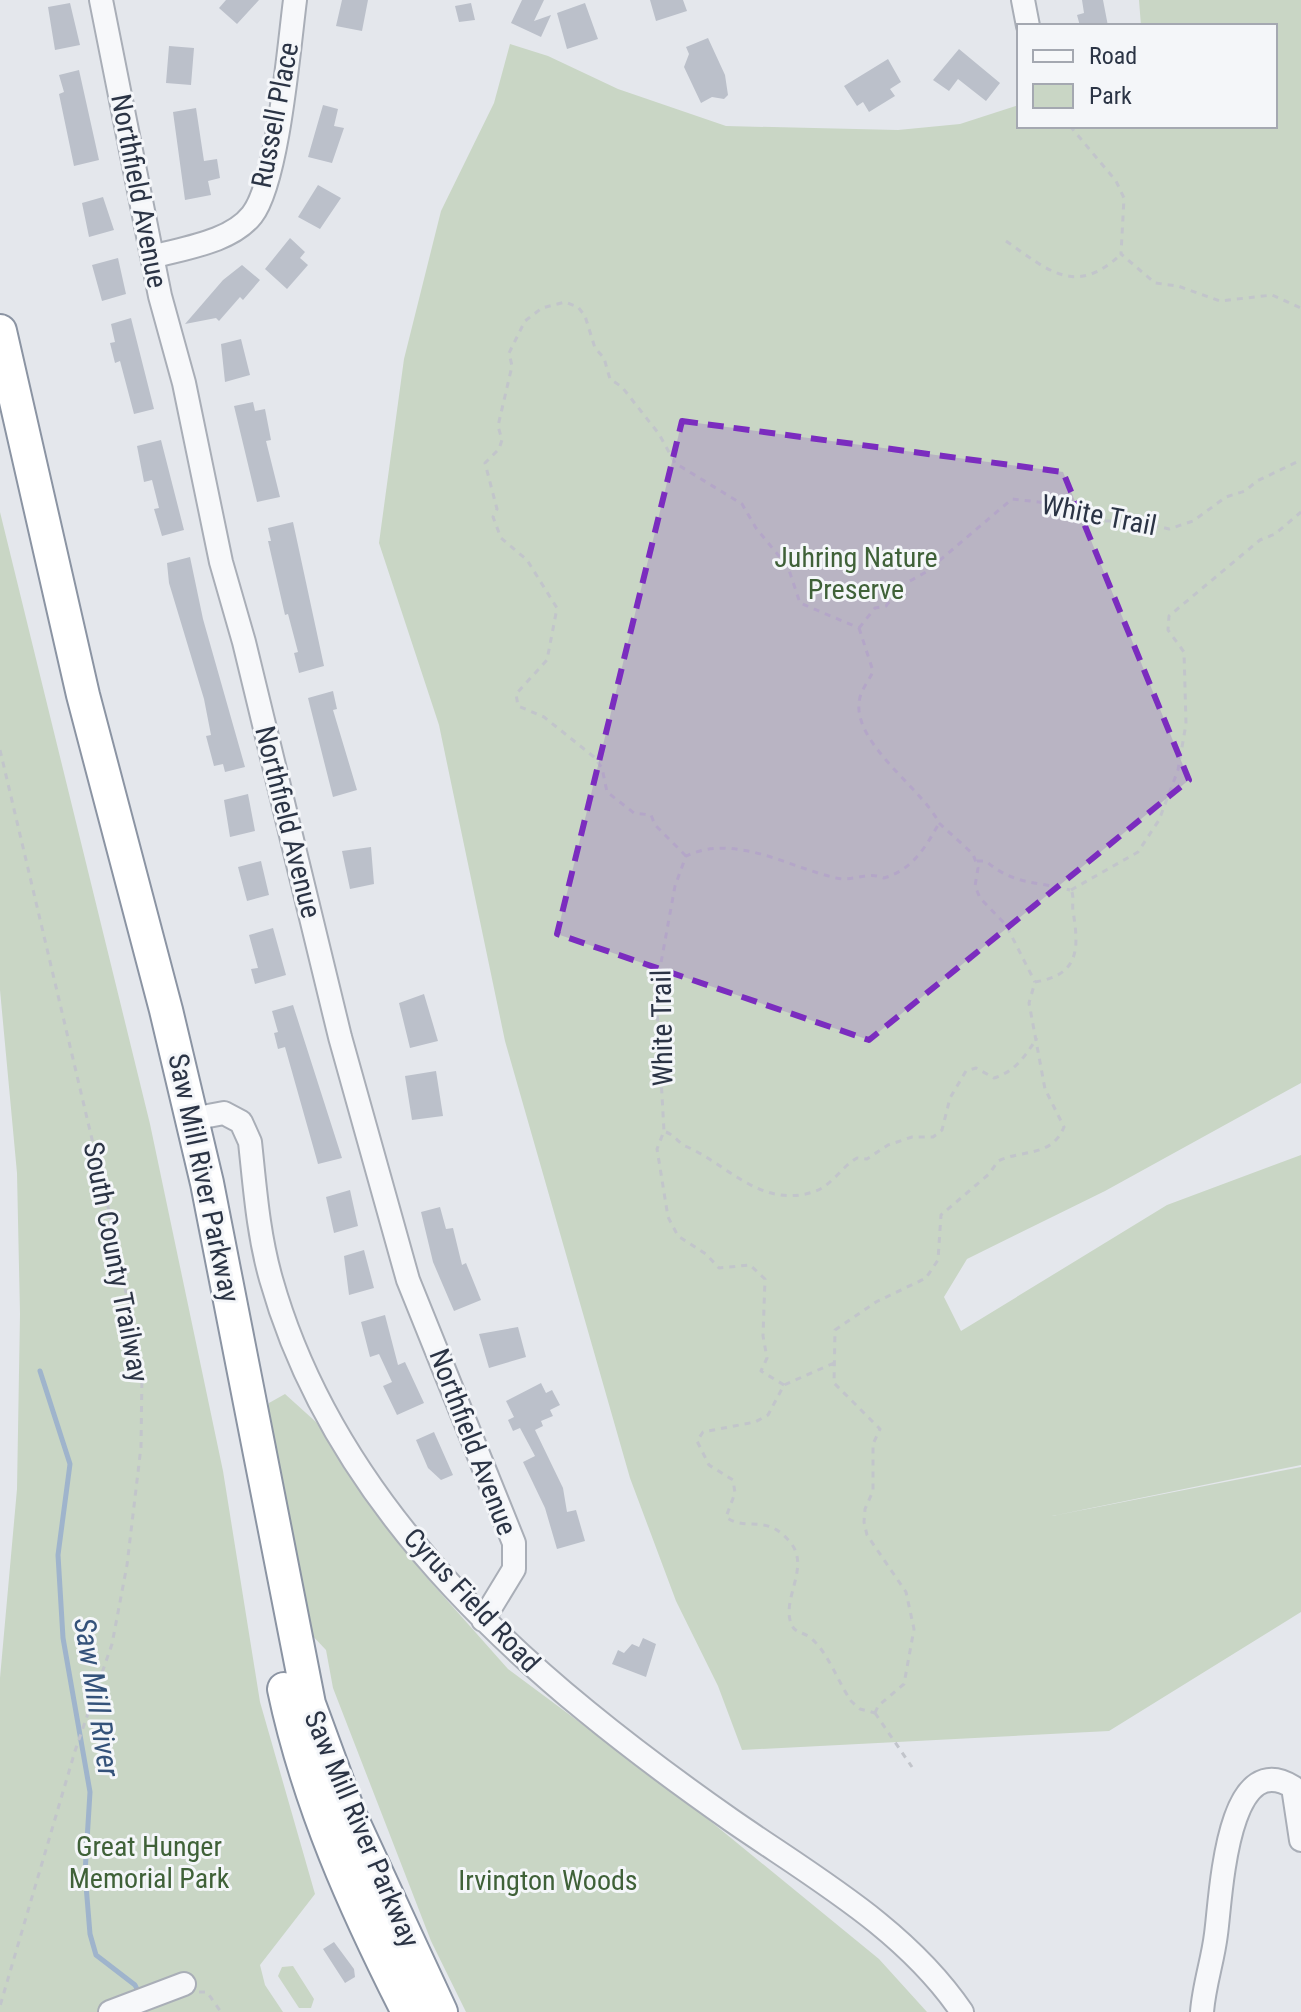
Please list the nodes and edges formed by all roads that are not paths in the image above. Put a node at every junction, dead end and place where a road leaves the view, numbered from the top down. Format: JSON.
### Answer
{"nodes":[{"id":1,"x":101,"y":0,"type":"edge"},
{"id":2,"x":295,"y":0,"type":"edge"},
{"id":3,"x":1023,"y":0,"type":"edge"},
{"id":4,"x":1028,"y":24,"type":"edge"},
{"id":5,"x":152,"y":257,"type":"junction"},
{"id":6,"x":0,"y":331,"type":"edge"},
{"id":7,"x":0,"y":422,"type":"edge"},
{"id":8,"x":192,"y":1119,"type":"junction"},
{"id":9,"x":483,"y":1620,"type":"junction"},
{"id":10,"x":1301,"y":1840,"type":"edge"},
{"id":11,"x":190,"y":1988,"type":"road end"},
{"id":12,"x":110,"y":2012,"type":"edge"},
{"id":13,"x":408,"y":2012,"type":"edge"},
{"id":14,"x":441,"y":2012,"type":"edge"},
{"id":15,"x":962,"y":2012,"type":"edge"},
{"id":16,"x":1202,"y":2012,"type":"edge"}],
"edges":[{"from":1,"to":5,"type":"street","name":"Northfield Avenue"},
{"from":2,"to":5,"type":"street","name":"Russell Place"},
{"from":3,"to":4,"type":"street"},
{"from":5,"to":9,"type":"street","name":"Northfield Avenue"},
{"from":6,"to":8,"type":"highway","name":"Saw Mill River Parkway"},
{"from":7,"to":13,"type":"highway","name":"Saw Mill River Parkway"},
{"from":8,"to":9,"type":"street","name":"Cyrus Field Road"},
{"from":8,"to":14,"type":"highway","name":"Saw Mill River Parkway"},
{"from":9,"to":15,"type":"street","name":"Cyrus Field Road"},
{"from":10,"to":16,"type":"street"},
{"from":11,"to":12,"type":"street"}]}
